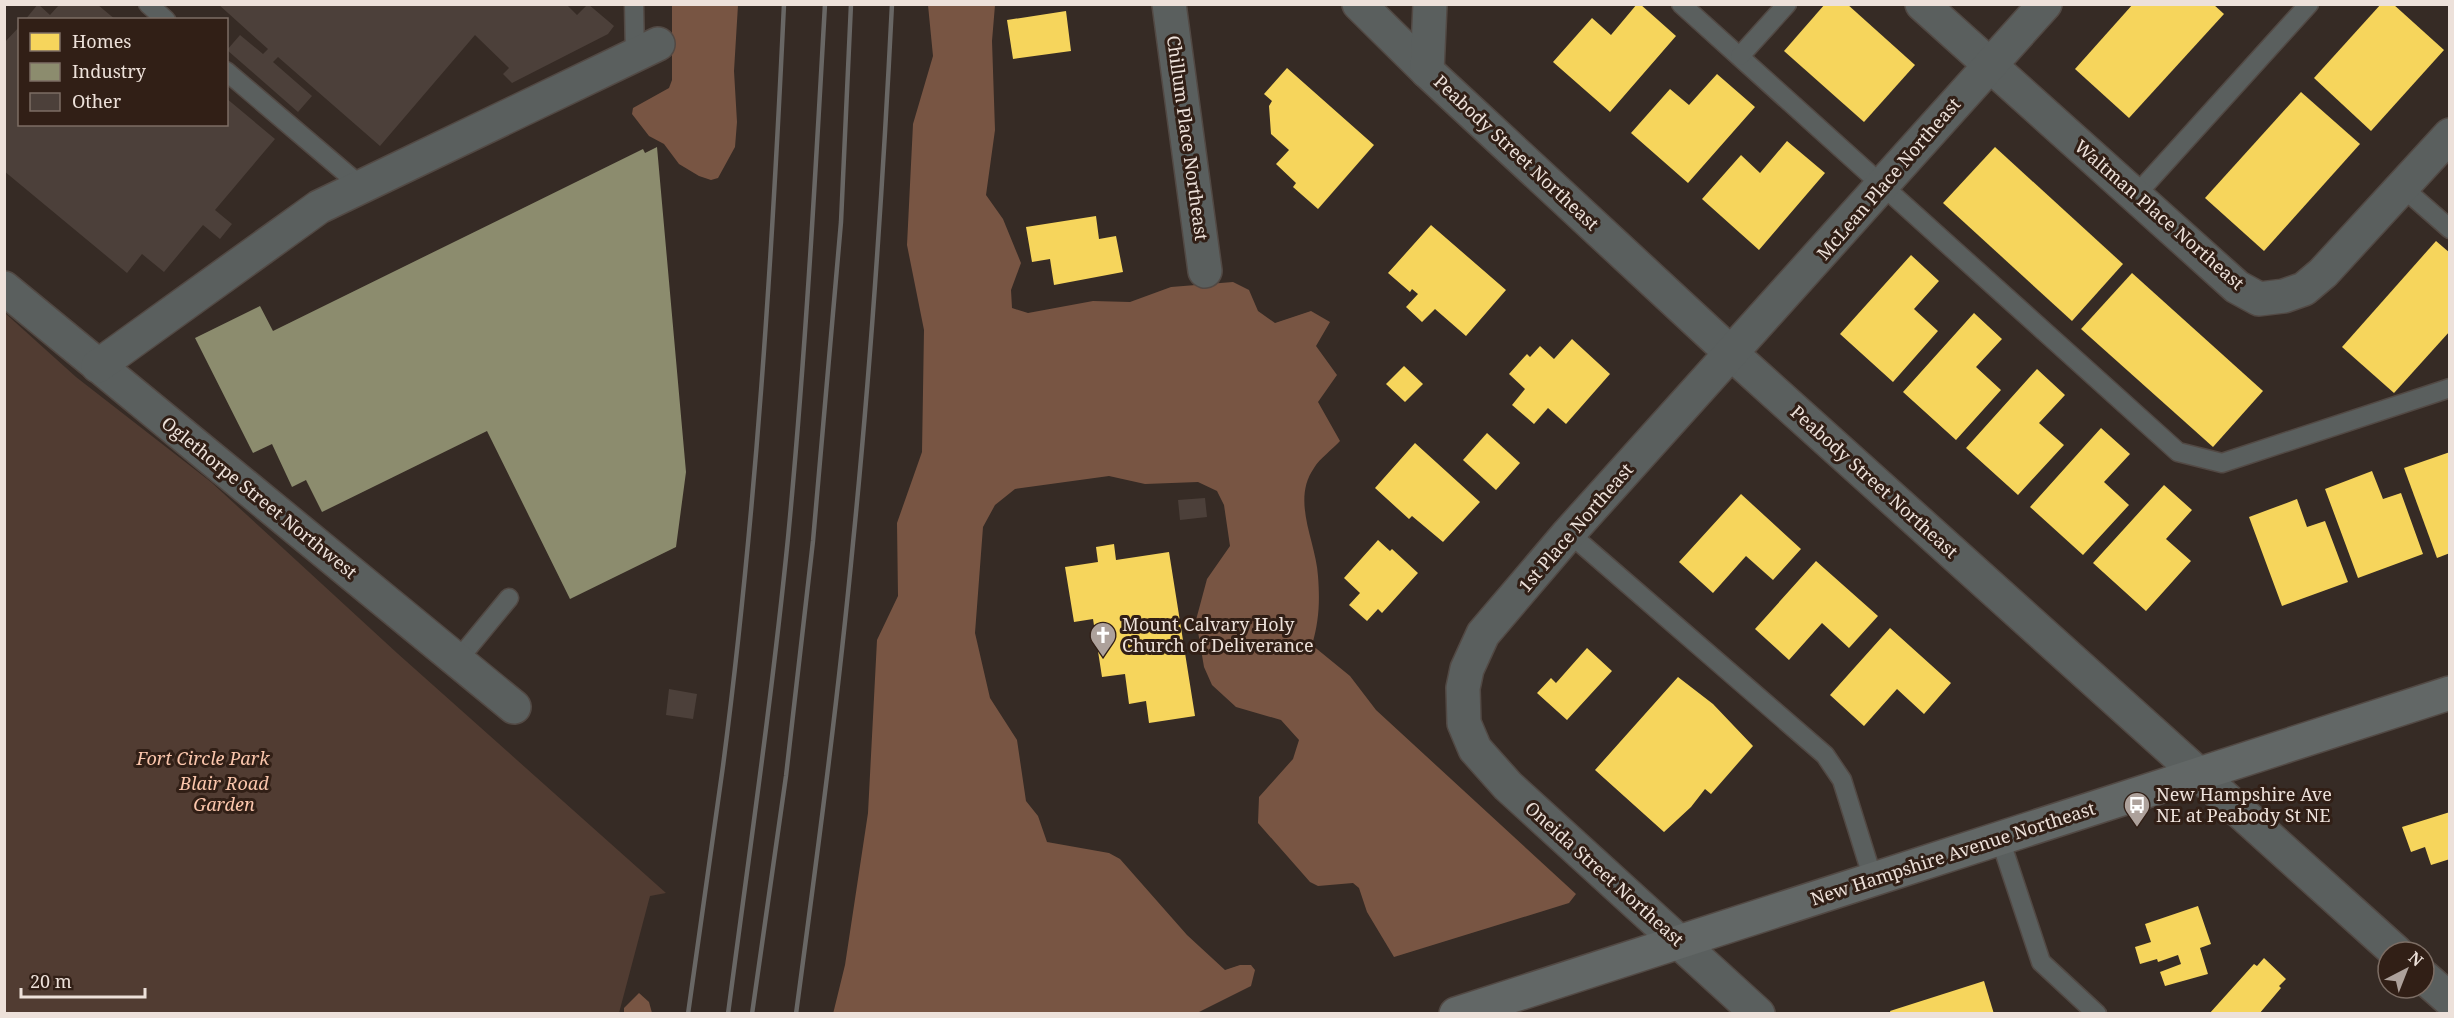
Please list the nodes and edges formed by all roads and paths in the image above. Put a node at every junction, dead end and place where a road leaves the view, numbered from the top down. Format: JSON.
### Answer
{"nodes":[{"id":1,"x":148,"y":4,"type":"edge"},
{"id":2,"x":634,"y":4,"type":"edge"},
{"id":3,"x":1169,"y":4,"type":"edge"},
{"id":4,"x":1359,"y":4,"type":"edge"},
{"id":5,"x":1430,"y":4,"type":"edge"},
{"id":6,"x":1681,"y":4,"type":"edge"},
{"id":7,"x":1787,"y":4,"type":"edge"},
{"id":8,"x":1922,"y":4,"type":"edge"},
{"id":9,"x":2045,"y":4,"type":"edge"},
{"id":10,"x":2309,"y":4,"type":"edge"},
{"id":11,"x":164,"y":18,"type":"edge"},
{"id":12,"x":647,"y":50,"type":"joint"},
{"id":13,"x":1740,"y":56,"type":"junction"},
{"id":14,"x":1989,"y":64,"type":"junction"},
{"id":15,"x":1426,"y":71,"type":"junction"},
{"id":16,"x":228,"y":73,"type":"edge"},
{"id":17,"x":2450,"y":135,"type":"edge"},
{"id":18,"x":361,"y":186,"type":"junction"},
{"id":19,"x":1884,"y":186,"type":"junction"},
{"id":20,"x":2401,"y":186,"type":"junction"},
{"id":21,"x":2135,"y":196,"type":"junction"},
{"id":22,"x":2450,"y":229,"type":"edge"},
{"id":23,"x":1205,"y":271,"type":"dead end"},
{"id":24,"x":4,"y":288,"type":"edge"},
{"id":25,"x":1732,"y":354,"type":"junction"},
{"id":26,"x":98,"y":366,"type":"junction"},
{"id":27,"x":2450,"y":388,"type":"edge"},
{"id":28,"x":1569,"y":533,"type":"junction"},
{"id":29,"x":508,"y":598,"type":"dead end"},
{"id":30,"x":457,"y":661,"type":"junction"},
{"id":31,"x":2450,"y":693,"type":"edge"},
{"id":32,"x":514,"y":707,"type":"dead end"},
{"id":33,"x":1464,"y":723,"type":"joint"},
{"id":34,"x":2199,"y":775,"type":"junction"},
{"id":35,"x":2000,"y":838,"type":"junction"},
{"id":36,"x":1874,"y":879,"type":"junction"},
{"id":37,"x":2383,"y":940,"type":"edge"},
{"id":38,"x":1679,"y":942,"type":"junction"},
{"id":39,"x":2436,"y":988,"type":"edge"},
{"id":40,"x":2450,"y":1000,"type":"edge"},
{"id":41,"x":1456,"y":1014,"type":"edge"},
{"id":42,"x":1758,"y":1014,"type":"edge"},
{"id":43,"x":2097,"y":1014,"type":"edge"}],
"edges":[{"from":1,"to":11,"type":"lane"},
{"from":2,"to":12,"type":"lane"},
{"from":3,"to":23,"type":"street","name":"Chillum Place Northeast"},
{"from":4,"to":15,"type":"street","name":"Peabody Street Northeast"},
{"from":5,"to":15,"type":"street"},
{"from":6,"to":13,"type":"lane"},
{"from":7,"to":13,"type":"lane"},
{"from":8,"to":14,"type":"street","name":"Waltman Place Northeast"},
{"from":9,"to":14,"type":"street","name":"McLean Place Northeast"},
{"from":10,"to":21,"type":"lane"},
{"from":12,"to":18,"type":"street"},
{"from":13,"to":19,"type":"lane"},
{"from":14,"to":19,"type":"street","name":"McLean Place Northeast"},
{"from":14,"to":21,"type":"street","name":"Waltman Place Northeast"},
{"from":15,"to":25,"type":"street","name":"Peabody Street Northeast"},
{"from":16,"to":18,"type":"lane"},
{"from":17,"to":20,"type":"street","name":"Waltman Place Northeast"},
{"from":18,"to":26,"type":"street"},
{"from":19,"to":25,"type":"street","name":"McLean Place Northeast"},
{"from":19,"to":27,"type":"lane"},
{"from":20,"to":21,"type":"street","name":"Waltman Place Northeast"},
{"from":20,"to":22,"type":"lane"},
{"from":24,"to":26,"type":"street","name":"Oglethorpe Street Northwest"},
{"from":25,"to":28,"type":"street","name":"1st Place Northeast"},
{"from":25,"to":34,"type":"street","name":"Peabody Street Northeast"},
{"from":26,"to":30,"type":"street","name":"Oglethorpe Street Northwest"},
{"from":28,"to":33,"type":"street","name":"1st Place Northeast"},
{"from":28,"to":36,"type":"lane"},
{"from":29,"to":30,"type":"lane"},
{"from":30,"to":32,"type":"street","name":"Oglethorpe Street Northwest"},
{"from":31,"to":34,"type":"main road","name":"New Hampshire Avenue Northeast"},
{"from":33,"to":38,"type":"street","name":"Oneida Street Northeast"},
{"from":34,"to":35,"type":"main road","name":"New Hampshire Avenue Northeast"},
{"from":34,"to":37,"type":"street","name":"Peabody Street Northeast"},
{"from":35,"to":36,"type":"main road","name":"New Hampshire Avenue Northeast"},
{"from":35,"to":43,"type":"lane"},
{"from":36,"to":38,"type":"main road","name":"New Hampshire Avenue Northeast"},
{"from":38,"to":41,"type":"main road","name":"New Hampshire Avenue Northeast"},
{"from":38,"to":42,"type":"street","name":"Oneida Street Northeast"},
{"from":39,"to":40,"type":"street"}]}
